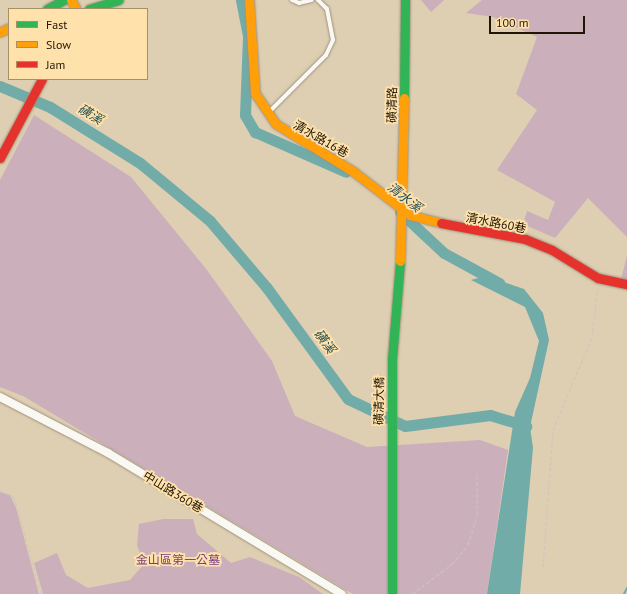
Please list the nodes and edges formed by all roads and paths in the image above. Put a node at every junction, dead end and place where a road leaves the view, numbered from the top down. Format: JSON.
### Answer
{"nodes":[{"id":1,"x":64,"y":0,"type":"edge"},
{"id":2,"x":120,"y":0,"type":"edge"},
{"id":3,"x":249,"y":0,"type":"edge"},
{"id":4,"x":292,"y":0,"type":"edge"},
{"id":5,"x":312,"y":0,"type":"edge"},
{"id":6,"x":318,"y":0,"type":"edge"},
{"id":7,"x":405,"y":0,"type":"edge"},
{"id":8,"x":49,"y":8,"type":"edge"},
{"id":9,"x":92,"y":8,"type":"edge"},
{"id":10,"x":41,"y":80,"type":"edge"},
{"id":11,"x":268,"y":114,"type":"junction"},
{"id":12,"x":0,"y":158,"type":"edge"},
{"id":13,"x":402,"y":210,"type":"junction"},
{"id":14,"x":598,"y":278,"type":"junction"},
{"id":15,"x":627,"y":284,"type":"edge"},
{"id":16,"x":0,"y":397,"type":"edge"},
{"id":17,"x":477,"y":472,"type":"dead end"},
{"id":18,"x":0,"y":490,"type":"edge"},
{"id":19,"x":543,"y":567,"type":"dead end"},
{"id":20,"x":41,"y":594,"type":"edge"},
{"id":21,"x":342,"y":594,"type":"edge"},
{"id":22,"x":392,"y":594,"type":"edge"},
{"id":23,"x":412,"y":594,"type":"edge"}],
"edges":[{"from":1,"to":8,"type":"street"},
{"from":2,"to":9,"type":"street"},
{"from":3,"to":11,"type":"street","name":"清水路16巷"},
{"from":4,"to":5,"type":"lane"},
{"from":6,"to":11,"type":"lane"},
{"from":7,"to":13,"type":"street","name":"磺清路"},
{"from":10,"to":12,"type":"street"},
{"from":11,"to":13,"type":"street","name":"清水路16巷"},
{"from":13,"to":14,"type":"street","name":"清水路60巷"},
{"from":13,"to":22,"type":"street","name":"磺清大橋"},
{"from":14,"to":15,"type":"street","name":"清水路60巷"},
{"from":14,"to":19,"type":"path"},
{"from":16,"to":21,"type":"street","name":"中山路360巷"},
{"from":17,"to":23,"type":"path"},
{"from":18,"to":20,"type":"path"}]}
